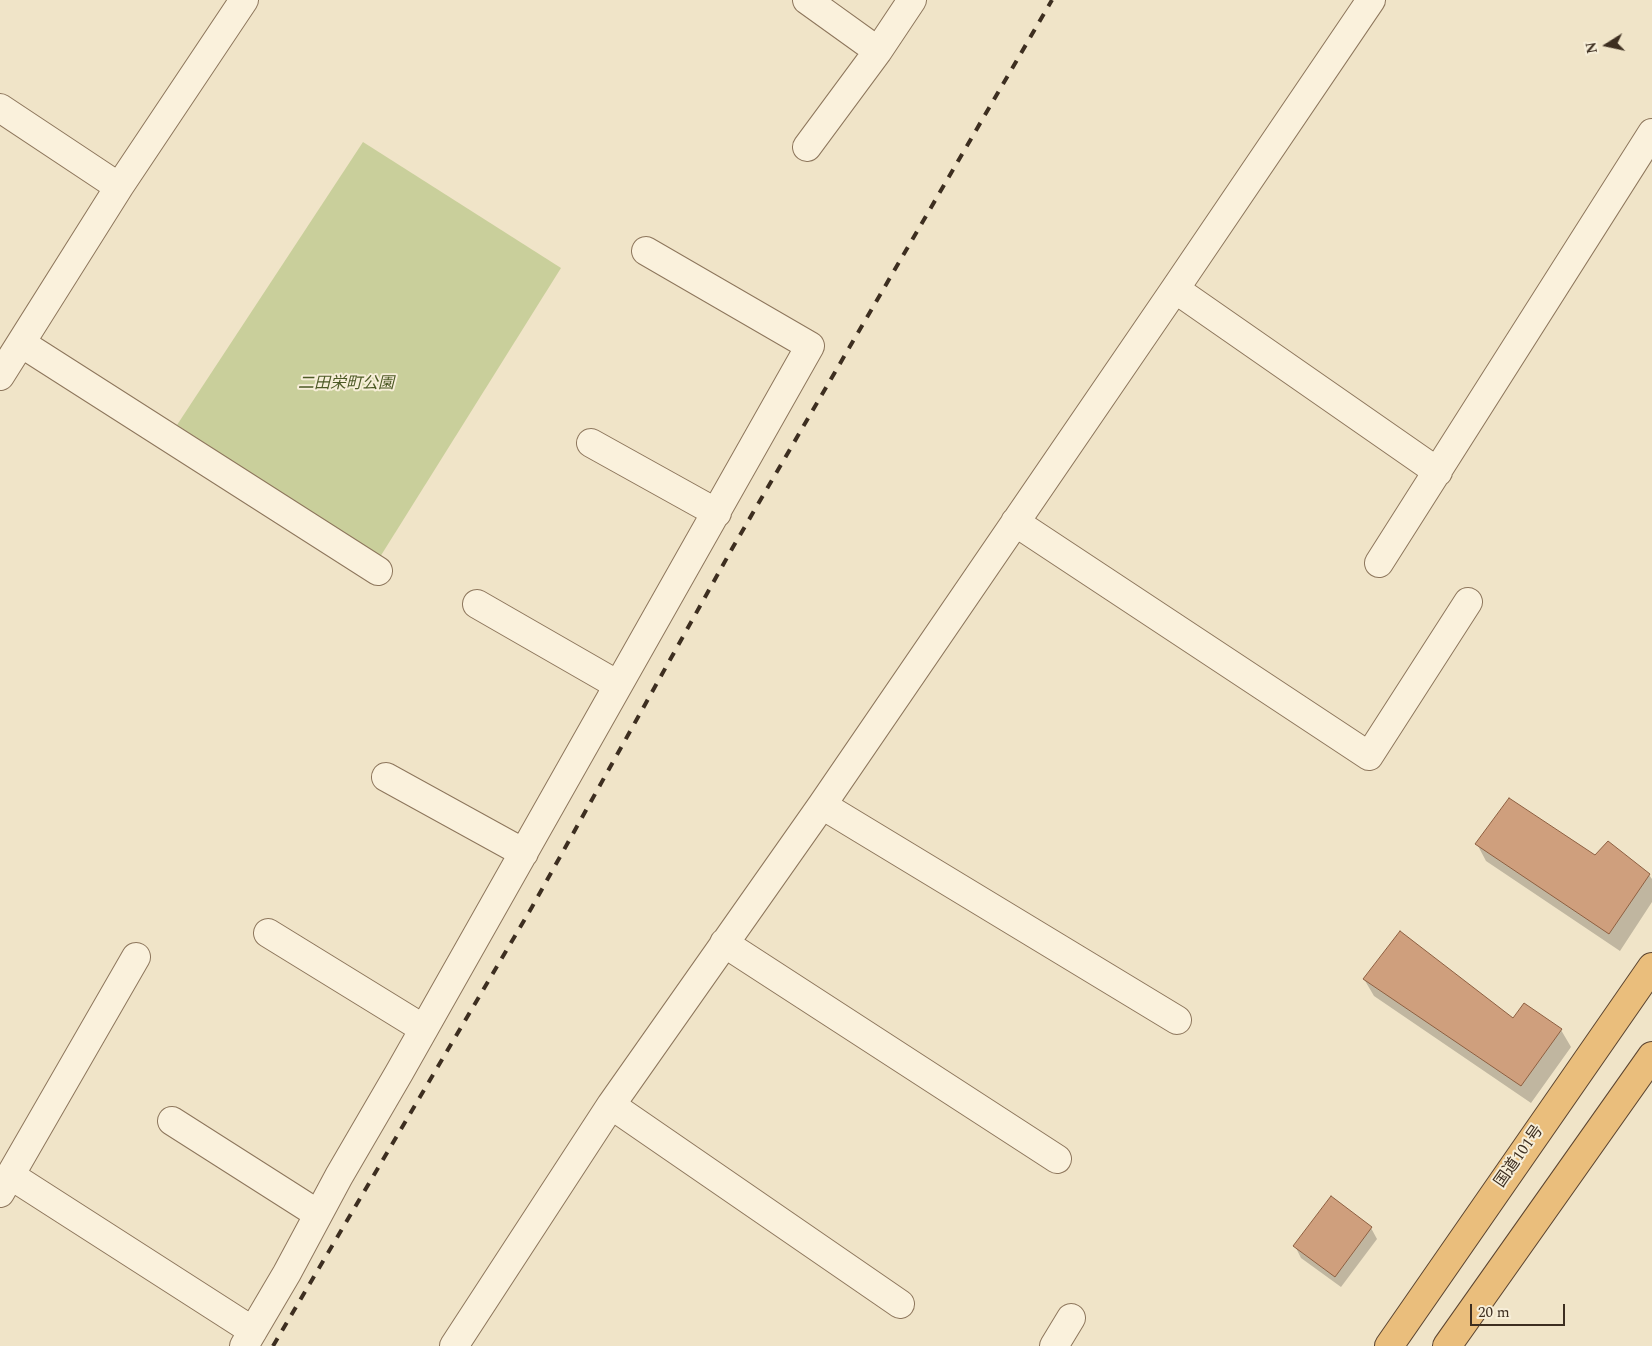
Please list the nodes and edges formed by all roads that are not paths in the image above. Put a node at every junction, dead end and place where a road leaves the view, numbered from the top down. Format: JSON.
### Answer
{"nodes":[{"id":1,"x":244,"y":0,"type":"edge"},
{"id":2,"x":807,"y":0,"type":"edge"},
{"id":3,"x":912,"y":0,"type":"edge"},
{"id":4,"x":1371,"y":0,"type":"edge"},
{"id":5,"x":878,"y":51,"type":"junction"},
{"id":6,"x":0,"y":108,"type":"edge"},
{"id":7,"x":1652,"y":134,"type":"edge"},
{"id":8,"x":807,"y":147,"type":"dead end"},
{"id":9,"x":119,"y":187,"type":"junction"},
{"id":10,"x":646,"y":251,"type":"dead end"},
{"id":11,"x":1175,"y":289,"type":"junction"},
{"id":12,"x":21,"y":343,"type":"junction"},
{"id":13,"x":0,"y":376,"type":"edge"},
{"id":14,"x":591,"y":443,"type":"dead end"},
{"id":15,"x":1438,"y":472,"type":"junction"},
{"id":16,"x":717,"y":513,"type":"junction"},
{"id":17,"x":1016,"y":522,"type":"junction"},
{"id":18,"x":1380,"y":563,"type":"dead end"},
{"id":19,"x":378,"y":571,"type":"dead end"},
{"id":20,"x":1468,"y":602,"type":"dead end"},
{"id":21,"x":477,"y":604,"type":"dead end"},
{"id":22,"x":618,"y":686,"type":"junction"},
{"id":23,"x":386,"y":777,"type":"dead end"},
{"id":24,"x":822,"y":805,"type":"junction"},
{"id":25,"x":524,"y":853,"type":"junction"},
{"id":26,"x":268,"y":933,"type":"dead end"},
{"id":27,"x":724,"y":943,"type":"junction"},
{"id":28,"x":136,"y":957,"type":"dead end"},
{"id":29,"x":1652,"y":967,"type":"edge"},
{"id":30,"x":1177,"y":1020,"type":"dead end"},
{"id":31,"x":424,"y":1029,"type":"junction"},
{"id":32,"x":1652,"y":1056,"type":"edge"},
{"id":33,"x":611,"y":1105,"type":"junction"},
{"id":34,"x":172,"y":1121,"type":"dead end"},
{"id":35,"x":1057,"y":1159,"type":"dead end"},
{"id":36,"x":5,"y":1184,"type":"edge"},
{"id":37,"x":318,"y":1214,"type":"junction"},
{"id":38,"x":900,"y":1304,"type":"dead end"},
{"id":39,"x":1071,"y":1318,"type":"dead end"},
{"id":40,"x":249,"y":1339,"type":"edge"},
{"id":41,"x":454,"y":1346,"type":"edge"},
{"id":42,"x":1054,"y":1346,"type":"edge"},
{"id":43,"x":1389,"y":1346,"type":"edge"},
{"id":44,"x":1447,"y":1346,"type":"edge"}],
"edges":[{"from":1,"to":9,"type":"street"},
{"from":2,"to":5,"type":"street"},
{"from":3,"to":5,"type":"street"},
{"from":4,"to":11,"type":"street"},
{"from":5,"to":8,"type":"street"},
{"from":6,"to":9,"type":"street"},
{"from":7,"to":15,"type":"street"},
{"from":9,"to":12,"type":"street"},
{"from":10,"to":16,"type":"street"},
{"from":11,"to":15,"type":"street"},
{"from":11,"to":17,"type":"street"},
{"from":12,"to":13,"type":"street"},
{"from":12,"to":19,"type":"street"},
{"from":14,"to":16,"type":"street"},
{"from":15,"to":18,"type":"street"},
{"from":16,"to":22,"type":"street"},
{"from":17,"to":20,"type":"street"},
{"from":17,"to":24,"type":"street"},
{"from":21,"to":22,"type":"street"},
{"from":22,"to":25,"type":"street"},
{"from":23,"to":25,"type":"street"},
{"from":24,"to":27,"type":"street"},
{"from":24,"to":30,"type":"street"},
{"from":25,"to":31,"type":"street"},
{"from":26,"to":31,"type":"street"},
{"from":27,"to":33,"type":"street"},
{"from":27,"to":35,"type":"street"},
{"from":28,"to":36,"type":"street"},
{"from":29,"to":43,"type":"highway","name":"国道101号"},
{"from":31,"to":37,"type":"street"},
{"from":32,"to":44,"type":"highway"},
{"from":33,"to":38,"type":"street"},
{"from":33,"to":41,"type":"street"},
{"from":34,"to":37,"type":"street"},
{"from":36,"to":40,"type":"street"},
{"from":37,"to":40,"type":"street"},
{"from":39,"to":42,"type":"street"}]}
